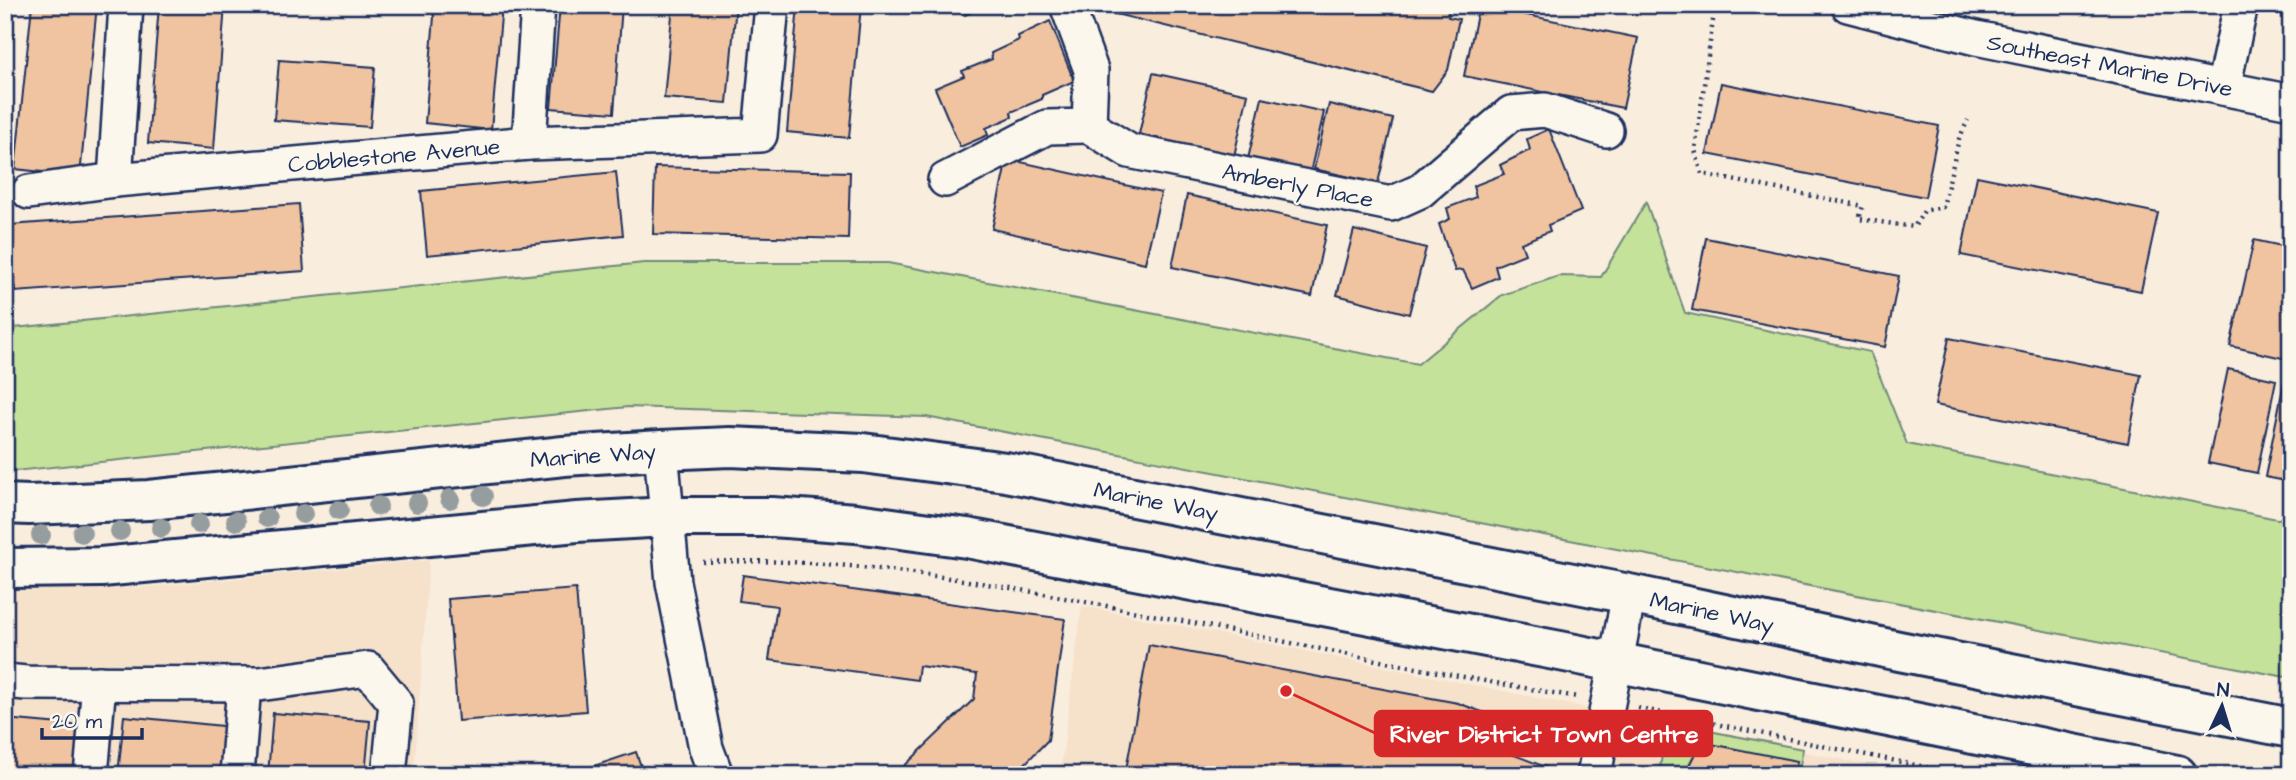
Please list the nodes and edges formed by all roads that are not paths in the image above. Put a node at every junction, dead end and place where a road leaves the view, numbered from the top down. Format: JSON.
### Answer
{"nodes":[{"id":1,"x":126,"y":5,"type":"edge"},
{"id":2,"x":538,"y":5,"type":"edge"},
{"id":3,"x":772,"y":5,"type":"edge"},
{"id":4,"x":1067,"y":5,"type":"edge"},
{"id":5,"x":1848,"y":5,"type":"edge"},
{"id":6,"x":2241,"y":5,"type":"edge"},
{"id":7,"x":2223,"y":88,"type":"junction"},
{"id":8,"x":2291,"y":102,"type":"edge"},
{"id":9,"x":1089,"y":126,"type":"junction"},
{"id":10,"x":1606,"y":130,"type":"dead end"},
{"id":11,"x":529,"y":143,"type":"junction"},
{"id":12,"x":115,"y":180,"type":"junction"},
{"id":13,"x":945,"y":180,"type":"dead end"},
{"id":14,"x":29,"y":192,"type":"dead end"},
{"id":15,"x":661,"y":450,"type":"junction"},
{"id":16,"x":5,"y":504,"type":"edge"},
{"id":17,"x":667,"y":517,"type":"junction"},
{"id":18,"x":5,"y":568,"type":"edge"},
{"id":19,"x":1629,"y":594,"type":"junction"},
{"id":20,"x":1616,"y":663,"type":"junction"},
{"id":21,"x":5,"y":681,"type":"edge"},
{"id":22,"x":99,"y":683,"type":"junction"},
{"id":23,"x":244,"y":684,"type":"junction"},
{"id":24,"x":2291,"y":728,"type":"edge"},
{"id":25,"x":91,"y":775,"type":"edge"},
{"id":26,"x":237,"y":775,"type":"edge"},
{"id":27,"x":389,"y":775,"type":"edge"},
{"id":28,"x":716,"y":775,"type":"edge"},
{"id":29,"x":1594,"y":775,"type":"edge"},
{"id":30,"x":2177,"y":775,"type":"edge"}],
"edges":[{"from":1,"to":12,"type":"street"},
{"from":2,"to":11,"type":"street"},
{"from":3,"to":11,"type":"street","name":"Cobblestone Avenue"},
{"from":4,"to":9,"type":"street"},
{"from":5,"to":7,"type":"street","name":"Southeast Marine Drive"},
{"from":6,"to":7,"type":"street"},
{"from":7,"to":8,"type":"street","name":"Southeast Marine Drive"},
{"from":9,"to":10,"type":"street","name":"Amberly Place"},
{"from":9,"to":13,"type":"street"},
{"from":11,"to":12,"type":"street","name":"Cobblestone Avenue"},
{"from":12,"to":14,"type":"street","name":"Cobblestone Avenue"},
{"from":15,"to":16,"type":"main road","name":"Marine Way"},
{"from":15,"to":17,"type":"street"},
{"from":15,"to":19,"type":"main road","name":"Marine Way"},
{"from":17,"to":18,"type":"main road"},
{"from":17,"to":20,"type":"main road"},
{"from":17,"to":28,"type":"street"},
{"from":19,"to":20,"type":"street"},
{"from":19,"to":24,"type":"main road","name":"Marine Way"},
{"from":20,"to":29,"type":"street"},
{"from":20,"to":30,"type":"main road"},
{"from":21,"to":22,"type":"street"},
{"from":22,"to":23,"type":"street"},
{"from":22,"to":25,"type":"street"},
{"from":23,"to":26,"type":"street"},
{"from":23,"to":27,"type":"street"}]}
